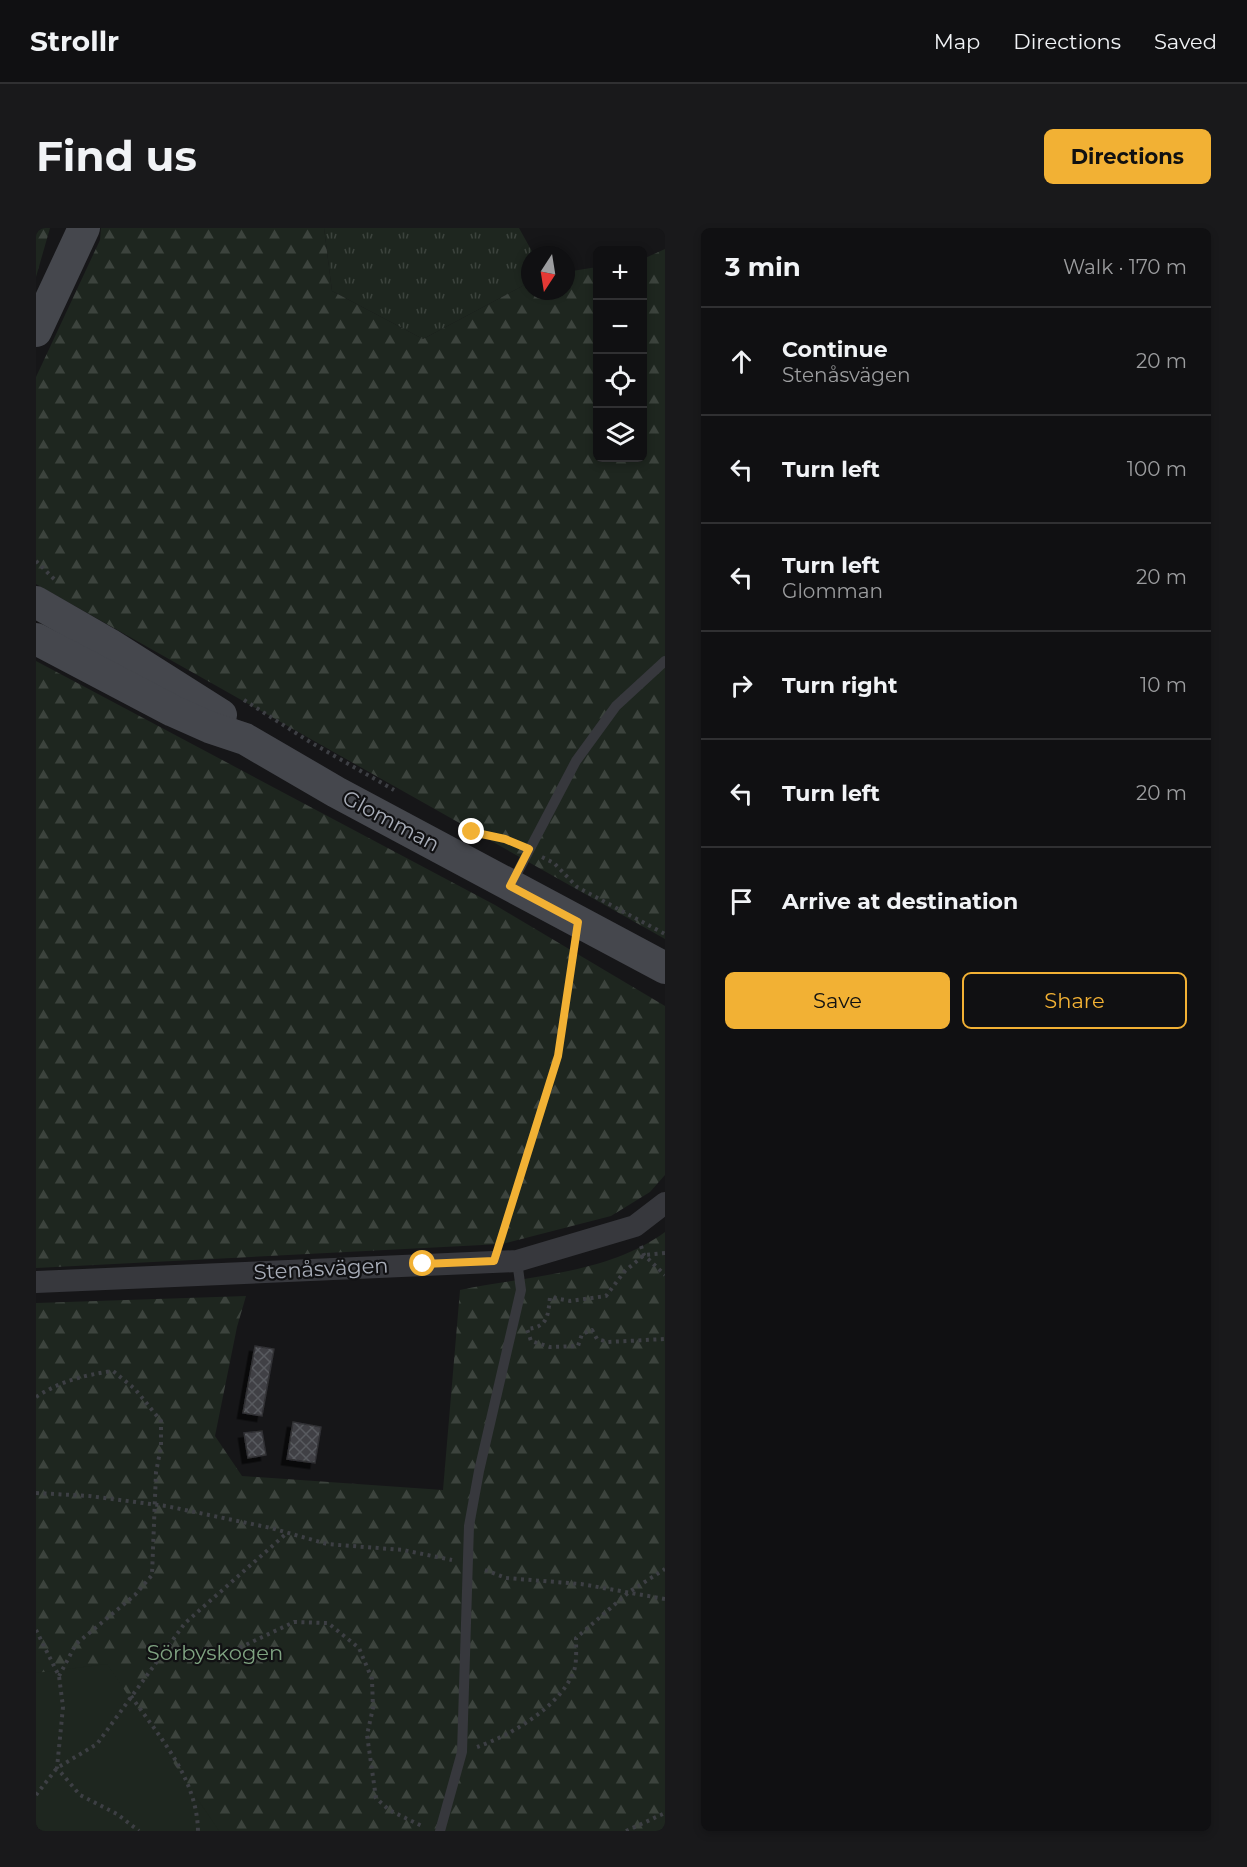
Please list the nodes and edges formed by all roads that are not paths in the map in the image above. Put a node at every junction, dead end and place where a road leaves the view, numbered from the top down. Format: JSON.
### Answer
{"nodes":[{"id":1,"x":84,"y":228,"type":"edge"},
{"id":2,"x":36,"y":331,"type":"edge"},
{"id":3,"x":36,"y":602,"type":"edge"},
{"id":4,"x":36,"y":639,"type":"edge"},
{"id":5,"x":665,"y":661,"type":"edge"},
{"id":6,"x":245,"y":739,"type":"junction"},
{"id":7,"x":510,"y":886,"type":"junction"},
{"id":8,"x":665,"y":968,"type":"edge"},
{"id":9,"x":665,"y":1203,"type":"edge"},
{"id":10,"x":517,"y":1261,"type":"junction"},
{"id":11,"x":36,"y":1282,"type":"edge"},
{"id":12,"x":440,"y":1831,"type":"edge"}],
"edges":[{"from":1,"to":2,"type":"main road"},
{"from":3,"to":6,"type":"main road","name":"Glomman"},
{"from":4,"to":6,"type":"main road","name":"Glomman"},
{"from":5,"to":7,"type":"lane"},
{"from":6,"to":7,"type":"main road","name":"Glomman"},
{"from":7,"to":8,"type":"main road","name":"Glomman"},
{"from":9,"to":10,"type":"street","name":"Stenåsvägen"},
{"from":10,"to":11,"type":"street","name":"Stenåsvägen"},
{"from":10,"to":12,"type":"lane"}]}
